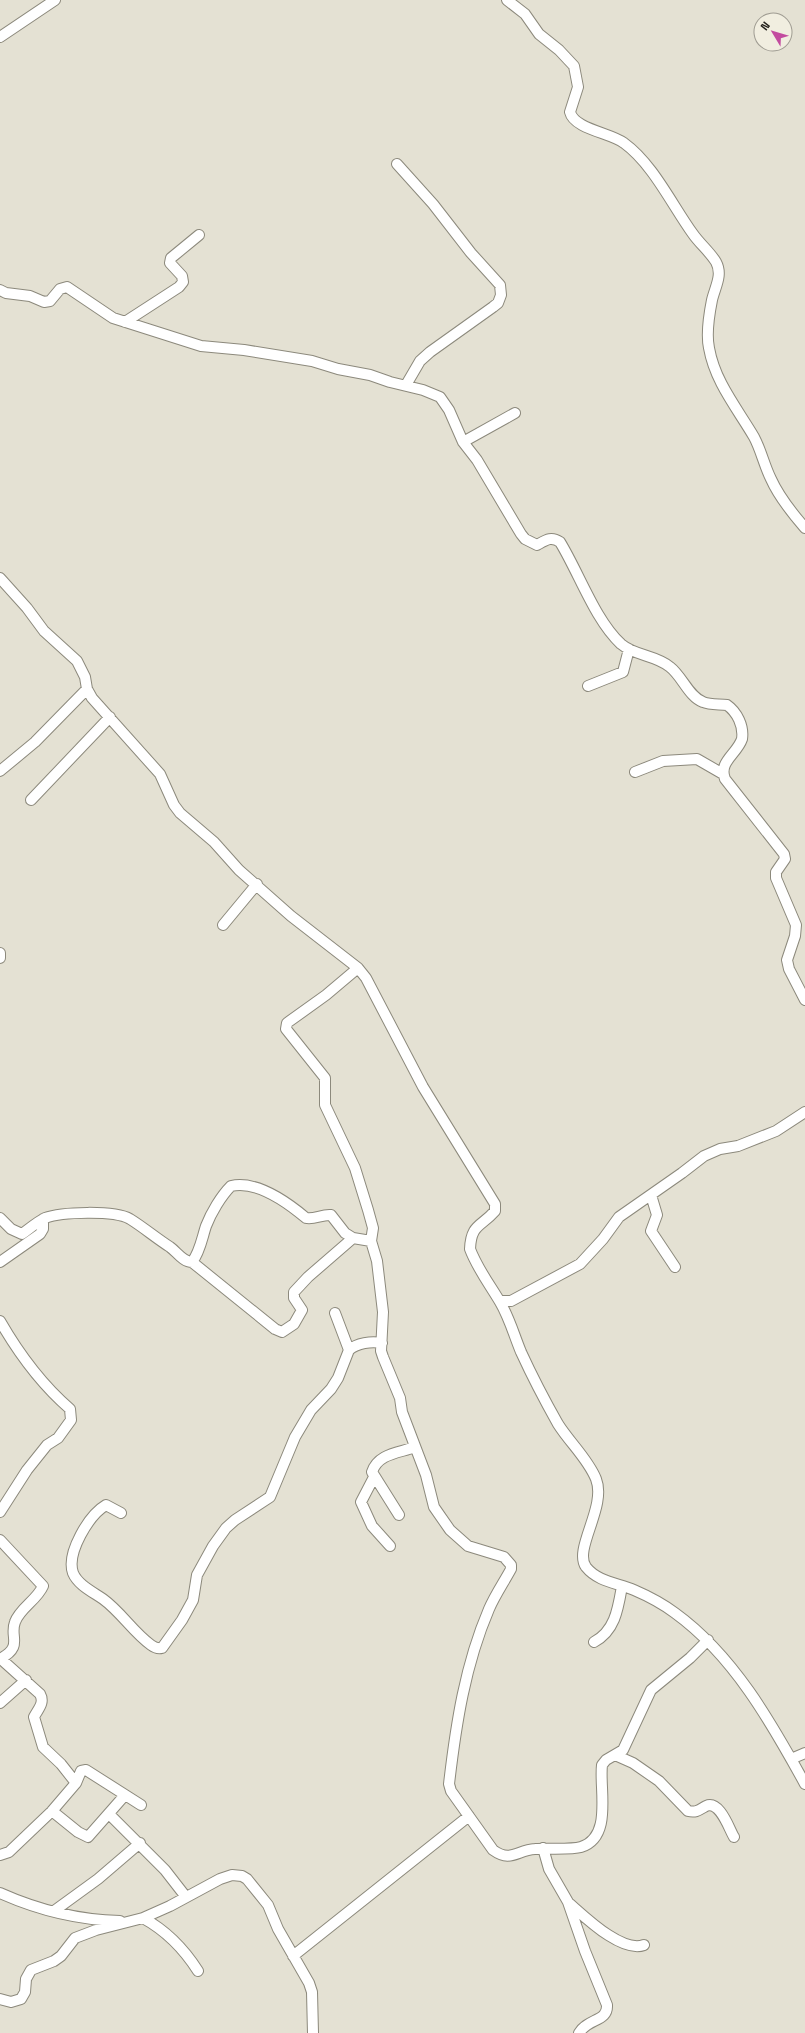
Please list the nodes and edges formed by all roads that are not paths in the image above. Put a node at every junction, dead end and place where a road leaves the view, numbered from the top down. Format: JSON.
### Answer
{"nodes":[{"id":1,"x":55,"y":0,"type":"edge"},
{"id":2,"x":507,"y":0,"type":"edge"},
{"id":3,"x":0,"y":37,"type":"edge"},
{"id":4,"x":397,"y":164,"type":"dead end"},
{"id":5,"x":199,"y":235,"type":"dead end"},
{"id":6,"x":0,"y":290,"type":"edge"},
{"id":7,"x":125,"y":322,"type":"junction"},
{"id":8,"x":406,"y":385,"type":"junction"},
{"id":9,"x":515,"y":412,"type":"dead end"},
{"id":10,"x":463,"y":442,"type":"junction"},
{"id":11,"x":805,"y":528,"type":"edge"},
{"id":12,"x":0,"y":578,"type":"edge"},
{"id":13,"x":629,"y":649,"type":"junction"},
{"id":14,"x":588,"y":686,"type":"dead end"},
{"id":15,"x":87,"y":689,"type":"junction"},
{"id":16,"x":110,"y":717,"type":"junction"},
{"id":17,"x":0,"y":770,"type":"edge"},
{"id":18,"x":635,"y":772,"type":"dead end"},
{"id":19,"x":723,"y":774,"type":"junction"},
{"id":20,"x":31,"y":800,"type":"dead end"},
{"id":21,"x":257,"y":884,"type":"junction"},
{"id":22,"x":223,"y":925,"type":"dead end"},
{"id":23,"x":0,"y":953,"type":"edge"},
{"id":24,"x":0,"y":958,"type":"edge"},
{"id":25,"x":358,"y":968,"type":"junction"},
{"id":26,"x":805,"y":1000,"type":"edge"},
{"id":27,"x":805,"y":1112,"type":"edge"},
{"id":28,"x":651,"y":1195,"type":"junction"},
{"id":29,"x":0,"y":1218,"type":"edge"},
{"id":30,"x":43,"y":1219,"type":"junction"},
{"id":31,"x":354,"y":1238,"type":"junction"},
{"id":32,"x":371,"y":1241,"type":"junction"},
{"id":33,"x":0,"y":1262,"type":"edge"},
{"id":34,"x":192,"y":1262,"type":"junction"},
{"id":35,"x":675,"y":1267,"type":"dead end"},
{"id":36,"x":500,"y":1301,"type":"junction"},
{"id":37,"x":334,"y":1313,"type":"dead end"},
{"id":38,"x":0,"y":1321,"type":"edge"},
{"id":39,"x":382,"y":1344,"type":"junction"},
{"id":40,"x":349,"y":1350,"type":"junction"},
{"id":41,"x":415,"y":1447,"type":"junction"},
{"id":42,"x":374,"y":1477,"type":"junction"},
{"id":43,"x":0,"y":1512,"type":"edge"},
{"id":44,"x":121,"y":1513,"type":"dead end"},
{"id":45,"x":399,"y":1515,"type":"dead end"},
{"id":46,"x":0,"y":1540,"type":"edge"},
{"id":47,"x":390,"y":1546,"type":"dead end"},
{"id":48,"x":622,"y":1586,"type":"junction"},
{"id":49,"x":708,"y":1640,"type":"junction"},
{"id":50,"x":594,"y":1642,"type":"dead end"},
{"id":51,"x":0,"y":1659,"type":"edge"},
{"id":52,"x":26,"y":1680,"type":"junction"},
{"id":53,"x":0,"y":1703,"type":"edge"},
{"id":54,"x":805,"y":1753,"type":"edge"},
{"id":55,"x":615,"y":1755,"type":"junction"},
{"id":56,"x":791,"y":1759,"type":"junction"},
{"id":57,"x":76,"y":1783,"type":"junction"},
{"id":58,"x":805,"y":1784,"type":"edge"},
{"id":59,"x":125,"y":1795,"type":"junction"},
{"id":60,"x":141,"y":1806,"type":"dead end"},
{"id":61,"x":52,"y":1811,"type":"junction"},
{"id":62,"x":109,"y":1814,"type":"junction"},
{"id":63,"x":469,"y":1816,"type":"junction"},
{"id":64,"x":734,"y":1838,"type":"dead end"},
{"id":65,"x":140,"y":1843,"type":"junction"},
{"id":66,"x":543,"y":1848,"type":"junction"},
{"id":67,"x":0,"y":1855,"type":"edge"},
{"id":68,"x":0,"y":1893,"type":"edge"},
{"id":69,"x":186,"y":1898,"type":"junction"},
{"id":70,"x":568,"y":1902,"type":"junction"},
{"id":71,"x":54,"y":1911,"type":"junction"},
{"id":72,"x":143,"y":1918,"type":"junction"},
{"id":73,"x":132,"y":1922,"type":"junction"},
{"id":74,"x":644,"y":1945,"type":"dead end"},
{"id":75,"x":293,"y":1956,"type":"junction"},
{"id":76,"x":198,"y":1971,"type":"dead end"},
{"id":77,"x":0,"y":1999,"type":"edge"},
{"id":78,"x":313,"y":2033,"type":"edge"},
{"id":79,"x":579,"y":2033,"type":"edge"}],
"edges":[{"from":1,"to":3,"type":"street"},
{"from":2,"to":11,"type":"street"},
{"from":4,"to":8,"type":"street"},
{"from":5,"to":7,"type":"street"},
{"from":6,"to":7,"type":"street"},
{"from":7,"to":8,"type":"street"},
{"from":8,"to":10,"type":"street"},
{"from":9,"to":10,"type":"street"},
{"from":10,"to":13,"type":"street"},
{"from":12,"to":15,"type":"street"},
{"from":13,"to":14,"type":"street"},
{"from":13,"to":19,"type":"street"},
{"from":15,"to":16,"type":"street"},
{"from":15,"to":17,"type":"street"},
{"from":16,"to":20,"type":"street"},
{"from":16,"to":21,"type":"street"},
{"from":18,"to":19,"type":"street"},
{"from":19,"to":26,"type":"street"},
{"from":21,"to":22,"type":"street"},
{"from":21,"to":25,"type":"street"},
{"from":23,"to":24,"type":"street"},
{"from":25,"to":32,"type":"street"},
{"from":25,"to":36,"type":"street"},
{"from":27,"to":28,"type":"street"},
{"from":28,"to":35,"type":"street"},
{"from":28,"to":36,"type":"street"},
{"from":29,"to":30,"type":"street"},
{"from":30,"to":33,"type":"street"},
{"from":30,"to":34,"type":"street"},
{"from":31,"to":32,"type":"street"},
{"from":31,"to":34,"type":"street"},
{"from":31,"to":34,"type":"street"},
{"from":32,"to":39,"type":"street"},
{"from":36,"to":48,"type":"street"},
{"from":37,"to":40,"type":"street"},
{"from":38,"to":43,"type":"street"},
{"from":39,"to":40,"type":"street"},
{"from":39,"to":41,"type":"street"},
{"from":40,"to":44,"type":"street"},
{"from":41,"to":42,"type":"street"},
{"from":41,"to":63,"type":"street"},
{"from":42,"to":45,"type":"street"},
{"from":42,"to":47,"type":"street"},
{"from":46,"to":51,"type":"street"},
{"from":48,"to":49,"type":"street"},
{"from":48,"to":50,"type":"street"},
{"from":49,"to":55,"type":"street"},
{"from":49,"to":56,"type":"street"},
{"from":51,"to":52,"type":"street"},
{"from":52,"to":53,"type":"street"},
{"from":52,"to":57,"type":"street"},
{"from":54,"to":56,"type":"street"},
{"from":55,"to":64,"type":"street"},
{"from":55,"to":66,"type":"street"},
{"from":56,"to":58,"type":"street"},
{"from":57,"to":59,"type":"street"},
{"from":57,"to":61,"type":"street"},
{"from":59,"to":60,"type":"street"},
{"from":59,"to":62,"type":"street"},
{"from":61,"to":62,"type":"street"},
{"from":61,"to":67,"type":"street"},
{"from":62,"to":65,"type":"street"},
{"from":63,"to":66,"type":"street"},
{"from":63,"to":75,"type":"street"},
{"from":65,"to":69,"type":"street"},
{"from":65,"to":71,"type":"street"},
{"from":66,"to":70,"type":"street"},
{"from":68,"to":71,"type":"street"},
{"from":69,"to":72,"type":"street"},
{"from":69,"to":75,"type":"street"},
{"from":70,"to":74,"type":"street"},
{"from":70,"to":79,"type":"street"},
{"from":71,"to":73,"type":"street"},
{"from":72,"to":73,"type":"street"},
{"from":72,"to":76,"type":"street"},
{"from":73,"to":77,"type":"street"},
{"from":75,"to":78,"type":"street"}]}
